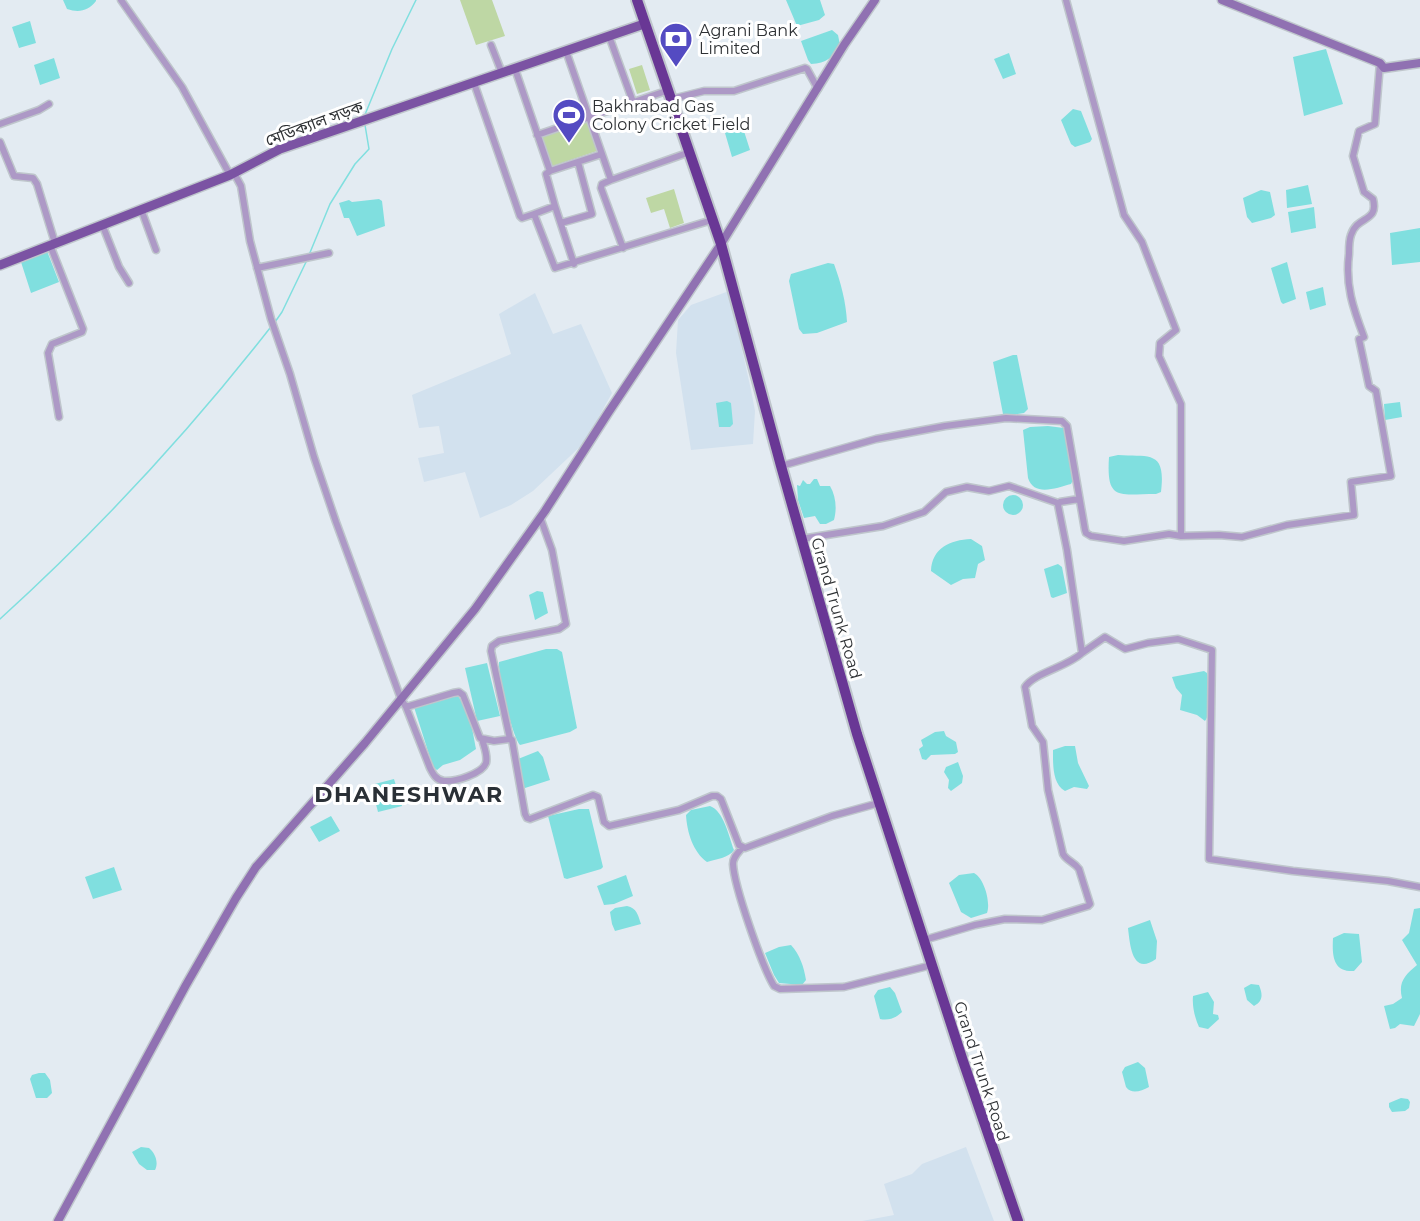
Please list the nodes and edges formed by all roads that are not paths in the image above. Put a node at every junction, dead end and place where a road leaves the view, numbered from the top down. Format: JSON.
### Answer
{"nodes":[{"id":1,"x":121,"y":0,"type":"edge"},
{"id":2,"x":637,"y":0,"type":"edge"},
{"id":3,"x":875,"y":0,"type":"edge"},
{"id":4,"x":1066,"y":0,"type":"edge"},
{"id":5,"x":1222,"y":0,"type":"edge"},
{"id":6,"x":644,"y":24,"type":"junction"},
{"id":7,"x":609,"y":36,"type":"junction"},
{"id":8,"x":491,"y":45,"type":"dead end"},
{"id":9,"x":566,"y":51,"type":"junction"},
{"id":10,"x":1380,"y":63,"type":"junction"},
{"id":11,"x":1420,"y":63,"type":"edge"},
{"id":12,"x":515,"y":69,"type":"junction"},
{"id":13,"x":502,"y":73,"type":"junction"},
{"id":14,"x":474,"y":83,"type":"junction"},
{"id":15,"x":818,"y":89,"type":"junction"},
{"id":16,"x":670,"y":95,"type":"junction"},
{"id":17,"x":633,"y":102,"type":"junction"},
{"id":18,"x":50,"y":104,"type":"dead end"},
{"id":19,"x":589,"y":117,"type":"junction"},
{"id":20,"x":0,"y":124,"type":"edge"},
{"id":21,"x":537,"y":135,"type":"junction"},
{"id":22,"x":0,"y":142,"type":"edge"},
{"id":23,"x":690,"y":152,"type":"junction"},
{"id":24,"x":602,"y":154,"type":"junction"},
{"id":25,"x":578,"y":162,"type":"junction"},
{"id":26,"x":550,"y":171,"type":"junction"},
{"id":27,"x":232,"y":174,"type":"junction"},
{"id":28,"x":611,"y":180,"type":"junction"},
{"id":29,"x":555,"y":206,"type":"junction"},
{"id":30,"x":141,"y":208,"type":"junction"},
{"id":31,"x":534,"y":214,"type":"junction"},
{"id":32,"x":712,"y":220,"type":"junction"},
{"id":33,"x":561,"y":223,"type":"junction"},
{"id":34,"x":102,"y":224,"type":"junction"},
{"id":35,"x":53,"y":244,"type":"junction"},
{"id":36,"x":721,"y":244,"type":"junction"},
{"id":37,"x":623,"y":248,"type":"junction"},
{"id":38,"x":156,"y":250,"type":"dead end"},
{"id":39,"x":329,"y":253,"type":"dead end"},
{"id":40,"x":574,"y":264,"type":"junction"},
{"id":41,"x":0,"y":265,"type":"edge"},
{"id":42,"x":257,"y":268,"type":"junction"},
{"id":43,"x":129,"y":284,"type":"dead end"},
{"id":44,"x":59,"y":417,"type":"dead end"},
{"id":45,"x":781,"y":466,"type":"junction"},
{"id":46,"x":1079,"y":499,"type":"junction"},
{"id":47,"x":1058,"y":503,"type":"junction"},
{"id":48,"x":540,"y":517,"type":"junction"},
{"id":49,"x":1181,"y":536,"type":"junction"},
{"id":50,"x":801,"y":539,"type":"junction"},
{"id":51,"x":1082,"y":653,"type":"junction"},
{"id":52,"x":403,"y":703,"type":"junction"},
{"id":53,"x":510,"y":738,"type":"junction"},
{"id":54,"x":482,"y":740,"type":"junction"},
{"id":55,"x":879,"y":803,"type":"junction"},
{"id":56,"x":742,"y":848,"type":"junction"},
{"id":57,"x":1420,"y":888,"type":"edge"},
{"id":58,"x":924,"y":940,"type":"junction"},
{"id":59,"x":932,"y":965,"type":"junction"},
{"id":60,"x":58,"y":1221,"type":"edge"},
{"id":61,"x":1018,"y":1221,"type":"edge"}],
"edges":[{"from":1,"to":27,"type":"street"},
{"from":2,"to":6,"type":"highway","name":"Grand Trunk Road"},
{"from":3,"to":15,"type":"main road"},
{"from":4,"to":49,"type":"street"},
{"from":5,"to":10,"type":"main road"},
{"from":6,"to":7,"type":"main road","name":"মেডিক্যাল সড়ক"},
{"from":6,"to":16,"type":"highway","name":"Grand Trunk Road"},
{"from":7,"to":9,"type":"main road","name":"মেডিক্যাল সড়ক"},
{"from":7,"to":17,"type":"street"},
{"from":8,"to":13,"type":"street"},
{"from":9,"to":12,"type":"main road","name":"মেডিক্যাল সড়ক"},
{"from":9,"to":19,"type":"street"},
{"from":10,"to":11,"type":"main road"},
{"from":10,"to":49,"type":"street"},
{"from":12,"to":13,"type":"main road","name":"মেডিক্যাল সড়ক"},
{"from":12,"to":21,"type":"street"},
{"from":13,"to":14,"type":"main road","name":"মেডিক্যাল সড়ক"},
{"from":14,"to":27,"type":"main road","name":"মেডিক্যাল সড়ক"},
{"from":14,"to":31,"type":"street"},
{"from":15,"to":16,"type":"street"},
{"from":15,"to":36,"type":"main road"},
{"from":16,"to":17,"type":"street"},
{"from":16,"to":23,"type":"highway","name":"Grand Trunk Road"},
{"from":17,"to":19,"type":"street"},
{"from":18,"to":20,"type":"street"},
{"from":19,"to":21,"type":"street"},
{"from":19,"to":24,"type":"street"},
{"from":21,"to":26,"type":"street"},
{"from":22,"to":35,"type":"street"},
{"from":23,"to":28,"type":"street"},
{"from":23,"to":32,"type":"highway","name":"Grand Trunk Road"},
{"from":24,"to":25,"type":"street"},
{"from":24,"to":28,"type":"street"},
{"from":25,"to":26,"type":"street"},
{"from":25,"to":33,"type":"street"},
{"from":26,"to":29,"type":"street"},
{"from":27,"to":30,"type":"main road","name":"মেডিক্যাল সড়ক"},
{"from":27,"to":42,"type":"street"},
{"from":28,"to":37,"type":"street"},
{"from":29,"to":31,"type":"street"},
{"from":29,"to":33,"type":"street"},
{"from":30,"to":34,"type":"main road","name":"মেডিক্যাল সড়ক"},
{"from":30,"to":38,"type":"street"},
{"from":31,"to":40,"type":"street"},
{"from":32,"to":36,"type":"highway","name":"Grand Trunk Road"},
{"from":32,"to":37,"type":"street"},
{"from":33,"to":40,"type":"street"},
{"from":34,"to":35,"type":"main road","name":"মেডিক্যাল সড়ক"},
{"from":34,"to":43,"type":"street"},
{"from":35,"to":41,"type":"main road","name":"মেডিক্যাল সড়ক"},
{"from":35,"to":44,"type":"street"},
{"from":36,"to":45,"type":"highway","name":"Grand Trunk Road"},
{"from":36,"to":48,"type":"main road"},
{"from":37,"to":40,"type":"street"},
{"from":39,"to":42,"type":"street"},
{"from":42,"to":52,"type":"street"},
{"from":45,"to":46,"type":"street"},
{"from":45,"to":50,"type":"highway","name":"Grand Trunk Road"},
{"from":46,"to":47,"type":"street"},
{"from":46,"to":49,"type":"street"},
{"from":47,"to":50,"type":"street"},
{"from":47,"to":51,"type":"street"},
{"from":48,"to":52,"type":"main road"},
{"from":48,"to":53,"type":"street"},
{"from":50,"to":55,"type":"highway","name":"Grand Trunk Road"},
{"from":51,"to":57,"type":"street"},
{"from":51,"to":58,"type":"street"},
{"from":52,"to":54,"type":"street"},
{"from":52,"to":54,"type":"street"},
{"from":52,"to":60,"type":"main road"},
{"from":53,"to":54,"type":"street"},
{"from":53,"to":56,"type":"street"},
{"from":55,"to":56,"type":"street"},
{"from":55,"to":58,"type":"highway","name":"Grand Trunk Road"},
{"from":56,"to":59,"type":"street"},
{"from":58,"to":59,"type":"highway","name":"Grand Trunk Road"},
{"from":59,"to":61,"type":"highway","name":"Grand Trunk Road"}]}
